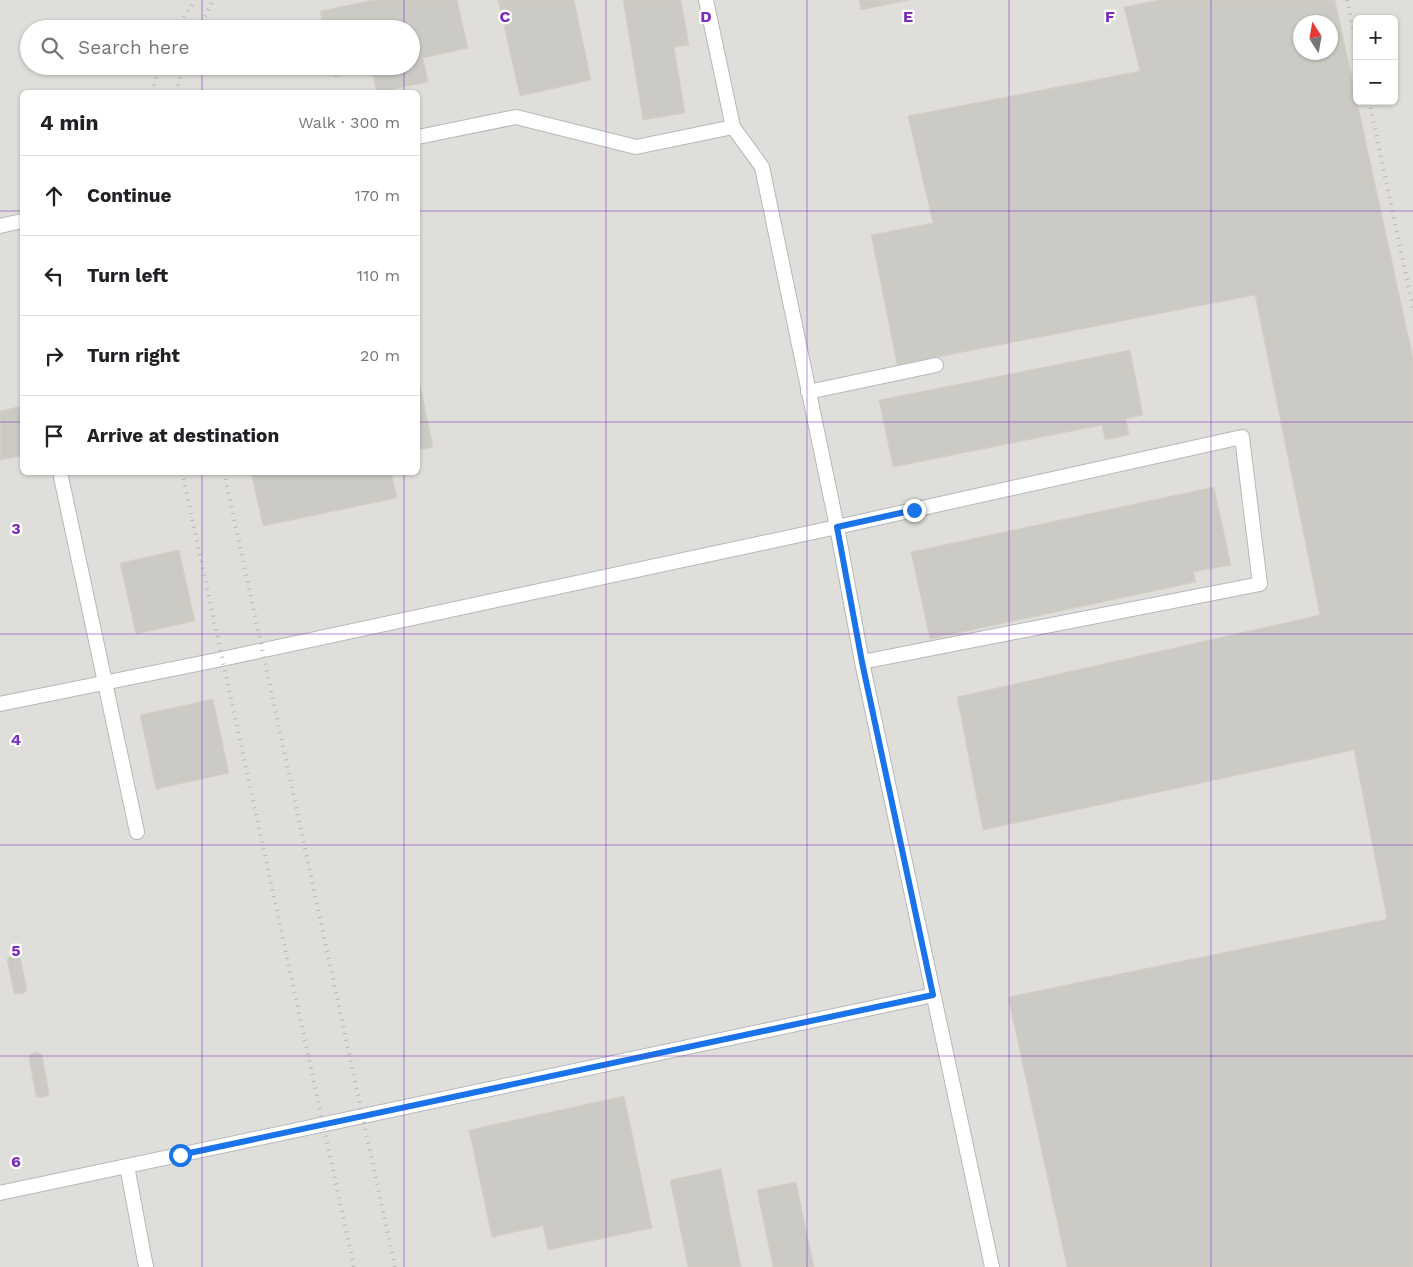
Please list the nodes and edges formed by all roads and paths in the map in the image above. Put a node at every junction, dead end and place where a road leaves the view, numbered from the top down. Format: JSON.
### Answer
{"nodes":[{"id":1,"x":706,"y":0,"type":"edge"},
{"id":2,"x":733,"y":127,"type":"junction"},
{"id":3,"x":420,"y":137,"type":"edge"},
{"id":4,"x":20,"y":221,"type":"edge"},
{"id":5,"x":0,"y":226,"type":"edge"},
{"id":6,"x":936,"y":365,"type":"dead end"},
{"id":7,"x":808,"y":392,"type":"junction"},
{"id":8,"x":61,"y":477,"type":"dead end"},
{"id":9,"x":837,"y":527,"type":"junction"},
{"id":10,"x":862,"y":662,"type":"junction"},
{"id":11,"x":105,"y":681,"type":"junction"},
{"id":12,"x":0,"y":704,"type":"edge"},
{"id":13,"x":137,"y":832,"type":"dead end"},
{"id":14,"x":933,"y":995,"type":"junction"},
{"id":15,"x":127,"y":1166,"type":"junction"},
{"id":16,"x":0,"y":1193,"type":"edge"},
{"id":17,"x":146,"y":1267,"type":"edge"},
{"id":18,"x":992,"y":1267,"type":"edge"}],
"edges":[{"from":1,"to":2,"type":"lane"},
{"from":2,"to":3,"type":"lane"},
{"from":2,"to":7,"type":"lane"},
{"from":4,"to":5,"type":"lane"},
{"from":6,"to":7,"type":"lane"},
{"from":7,"to":9,"type":"lane"},
{"from":8,"to":11,"type":"lane"},
{"from":9,"to":10,"type":"lane"},
{"from":9,"to":10,"type":"lane"},
{"from":9,"to":11,"type":"lane"},
{"from":10,"to":14,"type":"lane"},
{"from":11,"to":12,"type":"lane"},
{"from":11,"to":13,"type":"lane"},
{"from":14,"to":15,"type":"lane"},
{"from":14,"to":18,"type":"lane"},
{"from":15,"to":16,"type":"lane"},
{"from":15,"to":17,"type":"lane"}]}
